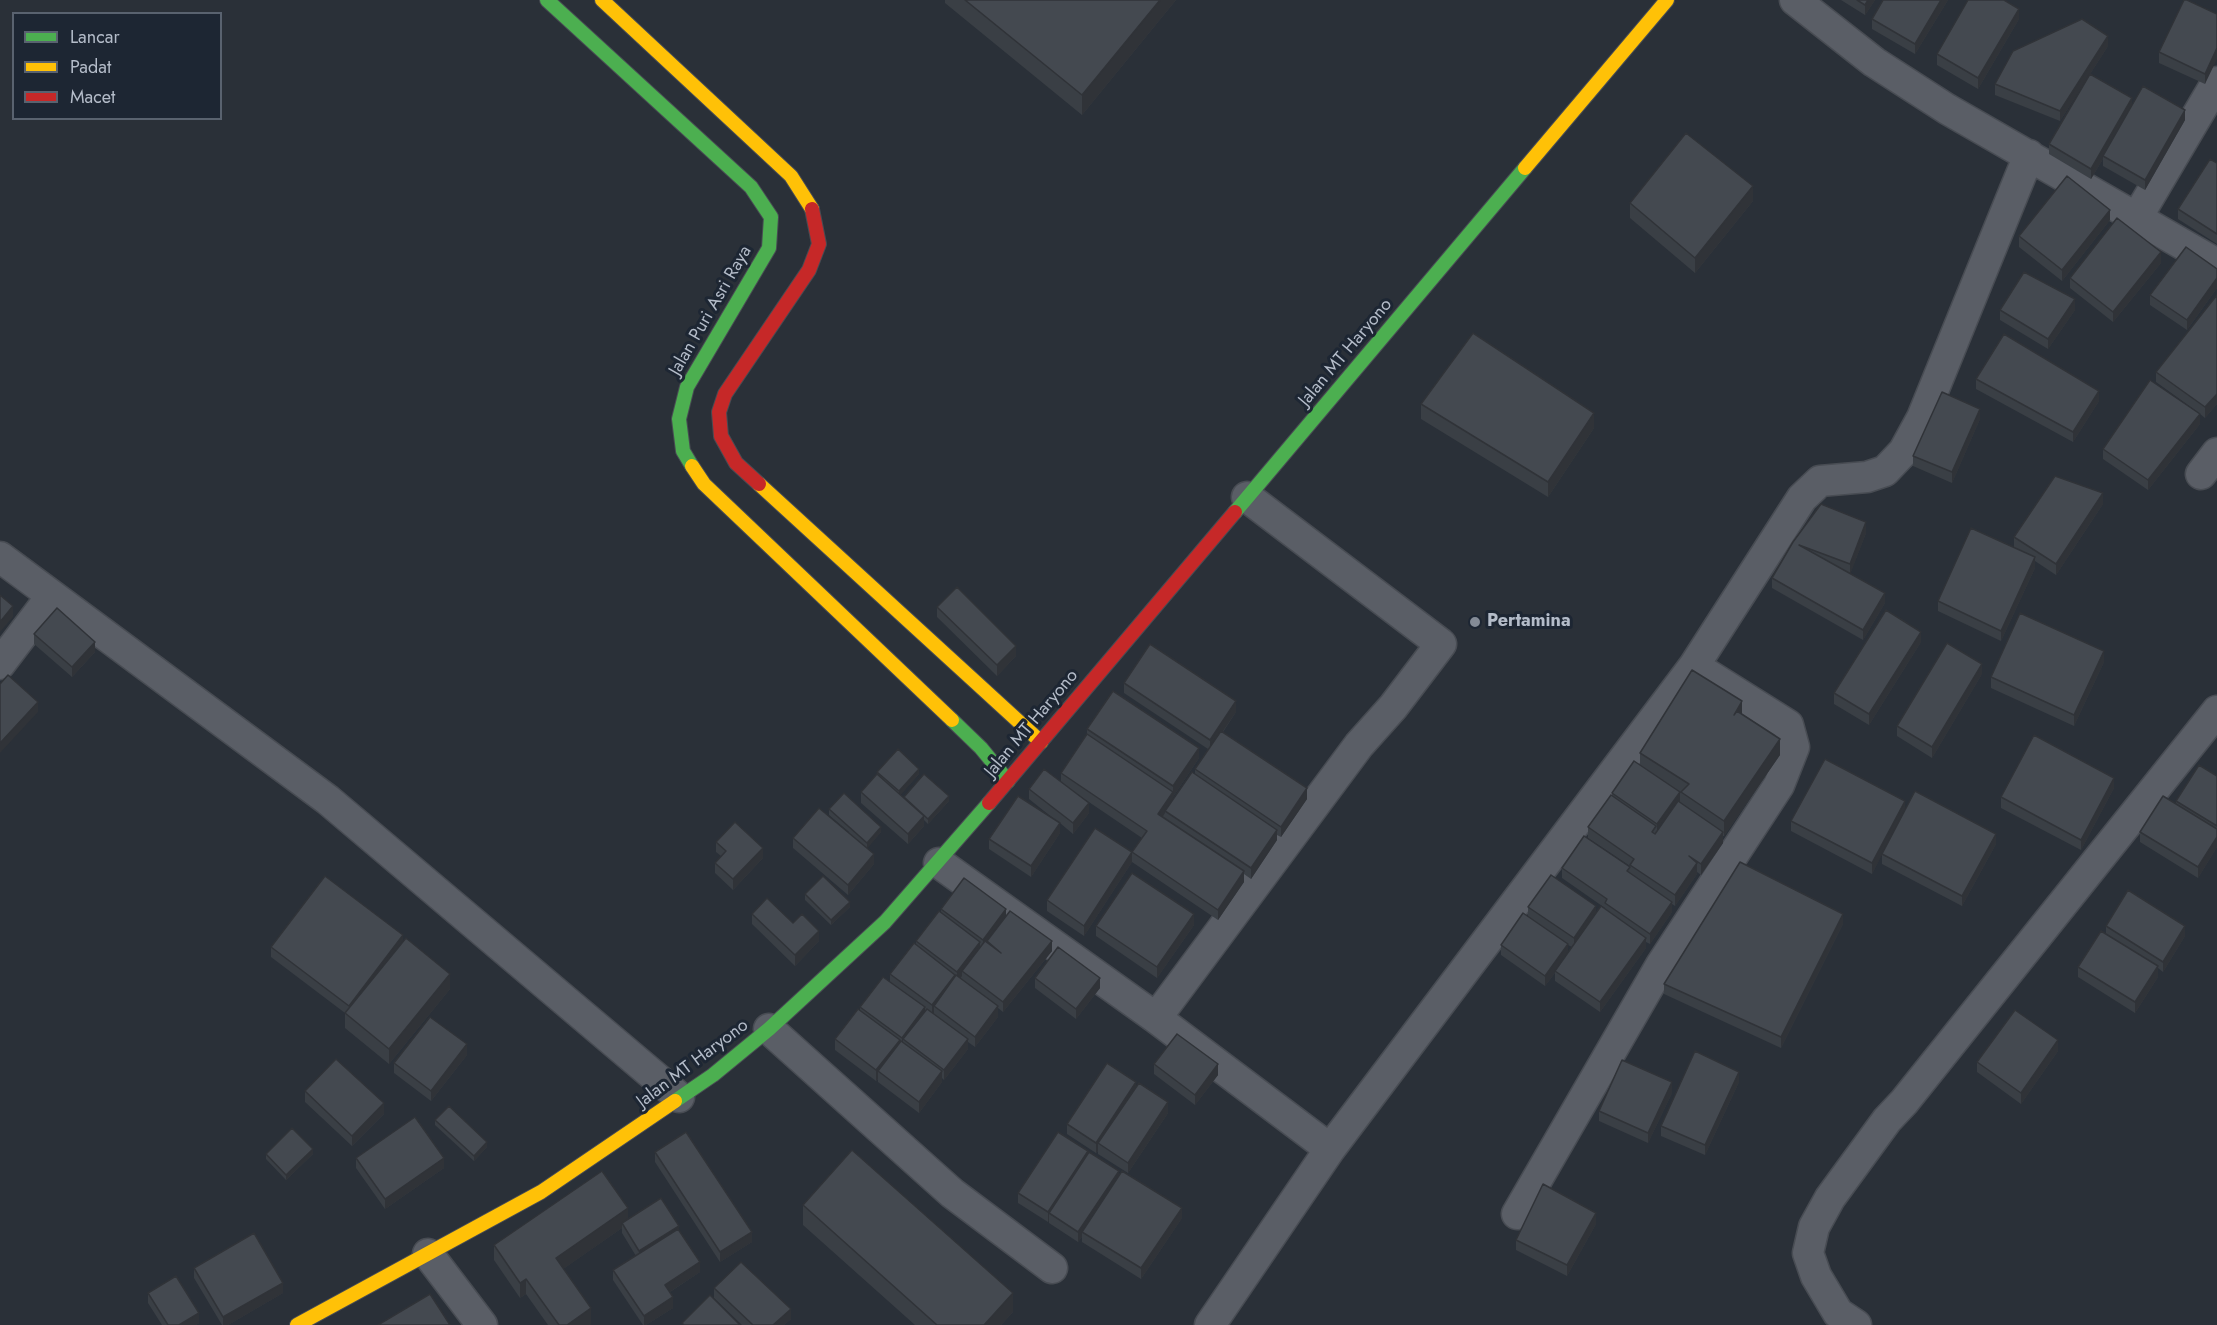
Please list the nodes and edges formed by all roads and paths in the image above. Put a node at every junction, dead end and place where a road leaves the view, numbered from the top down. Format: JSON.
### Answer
{"nodes":[{"id":1,"x":547,"y":0,"type":"edge"},
{"id":2,"x":602,"y":0,"type":"edge"},
{"id":3,"x":1667,"y":0,"type":"edge"},
{"id":4,"x":1795,"y":0,"type":"edge"},
{"id":5,"x":2217,"y":82,"type":"edge"},
{"id":6,"x":691,"y":97,"type":"junction"},
{"id":7,"x":668,"y":113,"type":"junction"},
{"id":8,"x":2029,"y":155,"type":"junction"},
{"id":9,"x":2136,"y":219,"type":"junction"},
{"id":10,"x":2217,"y":264,"type":"edge"},
{"id":11,"x":1247,"y":497,"type":"junction"},
{"id":12,"x":0,"y":557,"type":"edge"},
{"id":13,"x":51,"y":597,"type":"junction"},
{"id":14,"x":0,"y":663,"type":"edge"},
{"id":15,"x":1694,"y":666,"type":"junction"},
{"id":16,"x":2217,"y":711,"type":"edge"},
{"id":17,"x":1041,"y":742,"type":"junction"},
{"id":18,"x":1008,"y":781,"type":"junction"},
{"id":19,"x":939,"y":863,"type":"junction"},
{"id":20,"x":1156,"y":1018,"type":"junction"},
{"id":21,"x":769,"y":1029,"type":"junction"},
{"id":22,"x":679,"y":1097,"type":"junction"},
{"id":23,"x":1330,"y":1149,"type":"junction"},
{"id":24,"x":1517,"y":1214,"type":"dead end"},
{"id":25,"x":428,"y":1254,"type":"junction"},
{"id":26,"x":1053,"y":1268,"type":"dead end"},
{"id":27,"x":297,"y":1325,"type":"edge"},
{"id":28,"x":482,"y":1325,"type":"edge"},
{"id":29,"x":1210,"y":1325,"type":"edge"},
{"id":30,"x":1856,"y":1325,"type":"edge"}],
"edges":[{"from":1,"to":7,"type":"street","name":"Jalan Puri Asri Raya"},
{"from":2,"to":6,"type":"street"},
{"from":3,"to":11,"type":"street","name":"Jalan MT Haryono"},
{"from":4,"to":8,"type":"street"},
{"from":5,"to":9,"type":"street"},
{"from":6,"to":7,"type":"street"},
{"from":6,"to":17,"type":"street"},
{"from":7,"to":18,"type":"street","name":"Jalan Puri Asri Raya"},
{"from":8,"to":9,"type":"street"},
{"from":8,"to":15,"type":"street"},
{"from":9,"to":10,"type":"street"},
{"from":11,"to":17,"type":"street","name":"Jalan MT Haryono"},
{"from":11,"to":20,"type":"street"},
{"from":12,"to":13,"type":"street"},
{"from":13,"to":14,"type":"street"},
{"from":13,"to":22,"type":"street"},
{"from":15,"to":23,"type":"street"},
{"from":15,"to":24,"type":"street"},
{"from":16,"to":30,"type":"street"},
{"from":17,"to":18,"type":"street","name":"Jalan MT Haryono"},
{"from":18,"to":19,"type":"street","name":"Jalan MT Haryono"},
{"from":19,"to":20,"type":"street"},
{"from":19,"to":21,"type":"street","name":"Jalan MT Haryono"},
{"from":20,"to":23,"type":"street"},
{"from":21,"to":22,"type":"street","name":"Jalan MT Haryono"},
{"from":21,"to":26,"type":"street"},
{"from":22,"to":25,"type":"street","name":"Jalan MT Haryono"},
{"from":23,"to":29,"type":"street"},
{"from":25,"to":27,"type":"street","name":"Jalan MT Haryono"},
{"from":25,"to":28,"type":"street"}]}
